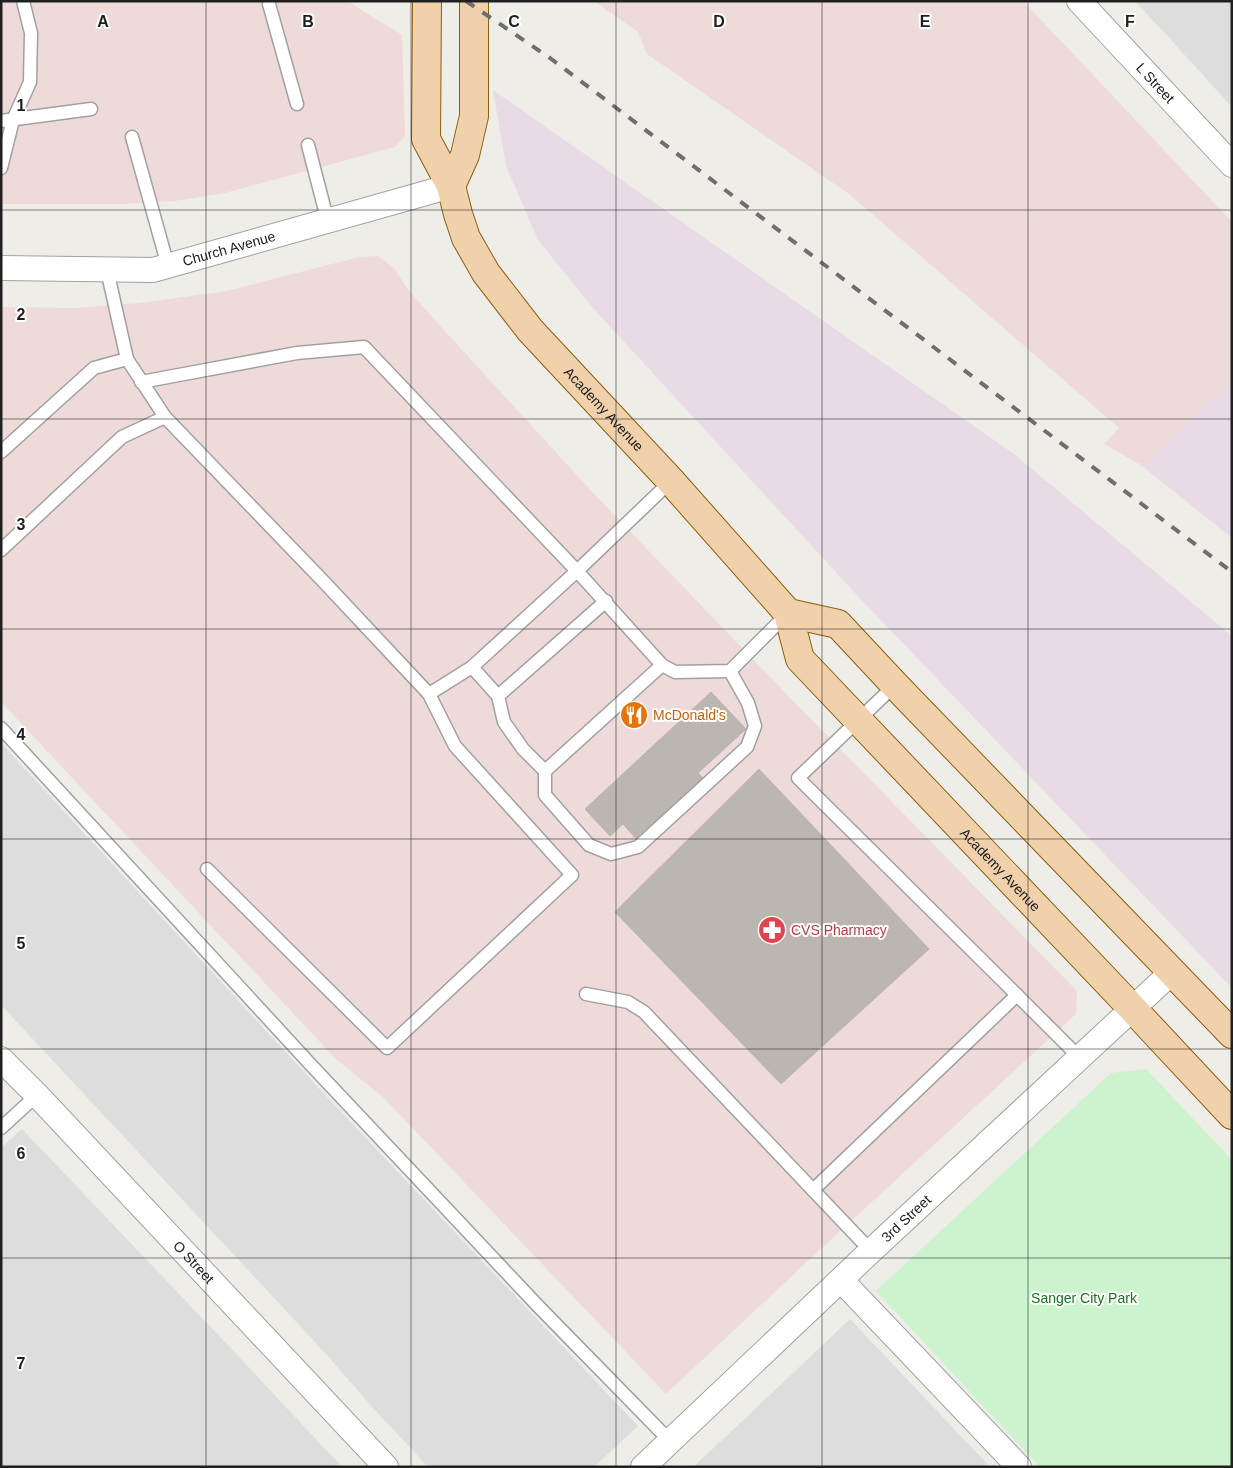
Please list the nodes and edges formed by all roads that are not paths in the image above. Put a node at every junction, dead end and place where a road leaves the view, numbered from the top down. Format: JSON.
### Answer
{"nodes":[{"id":1,"x":23,"y":1,"type":"edge"},
{"id":2,"x":427,"y":1,"type":"edge"},
{"id":3,"x":474,"y":1,"type":"edge"},
{"id":4,"x":1080,"y":1,"type":"edge"},
{"id":5,"x":269,"y":4,"type":"dead end"},
{"id":6,"x":297,"y":104,"type":"dead end"},
{"id":7,"x":91,"y":109,"type":"dead end"},
{"id":8,"x":7,"y":120,"type":"edge"},
{"id":9,"x":132,"y":136,"type":"dead end"},
{"id":10,"x":308,"y":145,"type":"dead end"},
{"id":11,"x":1232,"y":164,"type":"edge"},
{"id":12,"x":1,"y":168,"type":"edge"},
{"id":13,"x":451,"y":186,"type":"junction"},
{"id":14,"x":328,"y":222,"type":"junction"},
{"id":15,"x":168,"y":266,"type":"junction"},
{"id":16,"x":1,"y":268,"type":"edge"},
{"id":17,"x":107,"y":270,"type":"junction"},
{"id":18,"x":127,"y":359,"type":"junction"},
{"id":19,"x":141,"y":382,"type":"junction"},
{"id":20,"x":165,"y":417,"type":"junction"},
{"id":21,"x":1,"y":452,"type":"edge"},
{"id":22,"x":671,"y":481,"type":"junction"},
{"id":23,"x":1,"y":550,"type":"edge"},
{"id":24,"x":577,"y":571,"type":"junction"},
{"id":25,"x":606,"y":601,"type":"junction"},
{"id":26,"x":788,"y":613,"type":"junction"},
{"id":27,"x":662,"y":665,"type":"junction"},
{"id":28,"x":472,"y":667,"type":"junction"},
{"id":29,"x":730,"y":671,"type":"junction"},
{"id":30,"x":894,"y":686,"type":"junction"},
{"id":31,"x":429,"y":694,"type":"junction"},
{"id":32,"x":498,"y":696,"type":"junction"},
{"id":33,"x":858,"y":720,"type":"junction"},
{"id":34,"x":1,"y":728,"type":"edge"},
{"id":35,"x":545,"y":771,"type":"junction"},
{"id":36,"x":207,"y":869,"type":"dead end"},
{"id":37,"x":1172,"y":972,"type":"junction"},
{"id":38,"x":586,"y":994,"type":"dead end"},
{"id":39,"x":1017,"y":994,"type":"junction"},
{"id":40,"x":1132,"y":1008,"type":"junction"},
{"id":41,"x":1232,"y":1034,"type":"edge"},
{"id":42,"x":1079,"y":1057,"type":"junction"},
{"id":43,"x":1,"y":1059,"type":"edge"},
{"id":44,"x":37,"y":1095,"type":"junction"},
{"id":45,"x":1232,"y":1115,"type":"edge"},
{"id":46,"x":1,"y":1128,"type":"edge"},
{"id":47,"x":813,"y":1190,"type":"junction"},
{"id":48,"x":871,"y":1251,"type":"junction"},
{"id":49,"x":841,"y":1280,"type":"junction"},
{"id":50,"x":670,"y":1441,"type":"junction"},
{"id":51,"x":386,"y":1467,"type":"edge"},
{"id":52,"x":643,"y":1467,"type":"edge"},
{"id":53,"x":1019,"y":1467,"type":"edge"}],
"edges":[{"from":1,"to":8,"type":"lane"},
{"from":2,"to":13,"type":"main road","name":"Academy Avenue"},
{"from":3,"to":13,"type":"main road"},
{"from":4,"to":11,"type":"street","name":"L Street"},
{"from":5,"to":6,"type":"lane"},
{"from":7,"to":8,"type":"lane"},
{"from":8,"to":12,"type":"lane"},
{"from":9,"to":15,"type":"lane"},
{"from":10,"to":14,"type":"lane"},
{"from":13,"to":14,"type":"street","name":"Church Avenue"},
{"from":13,"to":22,"type":"main road","name":"Academy Avenue"},
{"from":14,"to":15,"type":"street","name":"Church Avenue"},
{"from":15,"to":17,"type":"street","name":"Church Avenue"},
{"from":16,"to":17,"type":"street","name":"Church Avenue"},
{"from":17,"to":18,"type":"lane"},
{"from":18,"to":19,"type":"lane"},
{"from":18,"to":21,"type":"lane"},
{"from":19,"to":20,"type":"lane"},
{"from":19,"to":24,"type":"lane"},
{"from":20,"to":23,"type":"lane"},
{"from":20,"to":31,"type":"lane"},
{"from":22,"to":24,"type":"lane"},
{"from":22,"to":26,"type":"main road","name":"Academy Avenue"},
{"from":24,"to":25,"type":"lane"},
{"from":24,"to":28,"type":"lane"},
{"from":25,"to":27,"type":"lane"},
{"from":25,"to":32,"type":"lane"},
{"from":26,"to":29,"type":"lane"},
{"from":26,"to":30,"type":"main road"},
{"from":26,"to":33,"type":"main road","name":"Academy Avenue"},
{"from":27,"to":29,"type":"lane"},
{"from":27,"to":35,"type":"lane"},
{"from":28,"to":31,"type":"lane"},
{"from":28,"to":32,"type":"lane"},
{"from":29,"to":35,"type":"lane"},
{"from":30,"to":33,"type":"lane"},
{"from":30,"to":37,"type":"main road"},
{"from":31,"to":36,"type":"lane"},
{"from":32,"to":35,"type":"lane"},
{"from":33,"to":39,"type":"lane"},
{"from":33,"to":40,"type":"main road","name":"Academy Avenue"},
{"from":34,"to":50,"type":"lane"},
{"from":37,"to":40,"type":"street","name":"3rd Street"},
{"from":37,"to":41,"type":"main road"},
{"from":38,"to":47,"type":"lane"},
{"from":39,"to":42,"type":"lane"},
{"from":39,"to":47,"type":"lane"},
{"from":40,"to":42,"type":"street","name":"3rd Street"},
{"from":40,"to":45,"type":"main road","name":"Academy Avenue"},
{"from":42,"to":48,"type":"street","name":"3rd Street"},
{"from":43,"to":44,"type":"street","name":"O Street"},
{"from":44,"to":46,"type":"lane"},
{"from":44,"to":51,"type":"street","name":"O Street"},
{"from":47,"to":48,"type":"lane"},
{"from":48,"to":49,"type":"street","name":"3rd Street"},
{"from":49,"to":50,"type":"street","name":"3rd Street"},
{"from":49,"to":53,"type":"street"},
{"from":50,"to":52,"type":"street","name":"3rd Street"}]}
